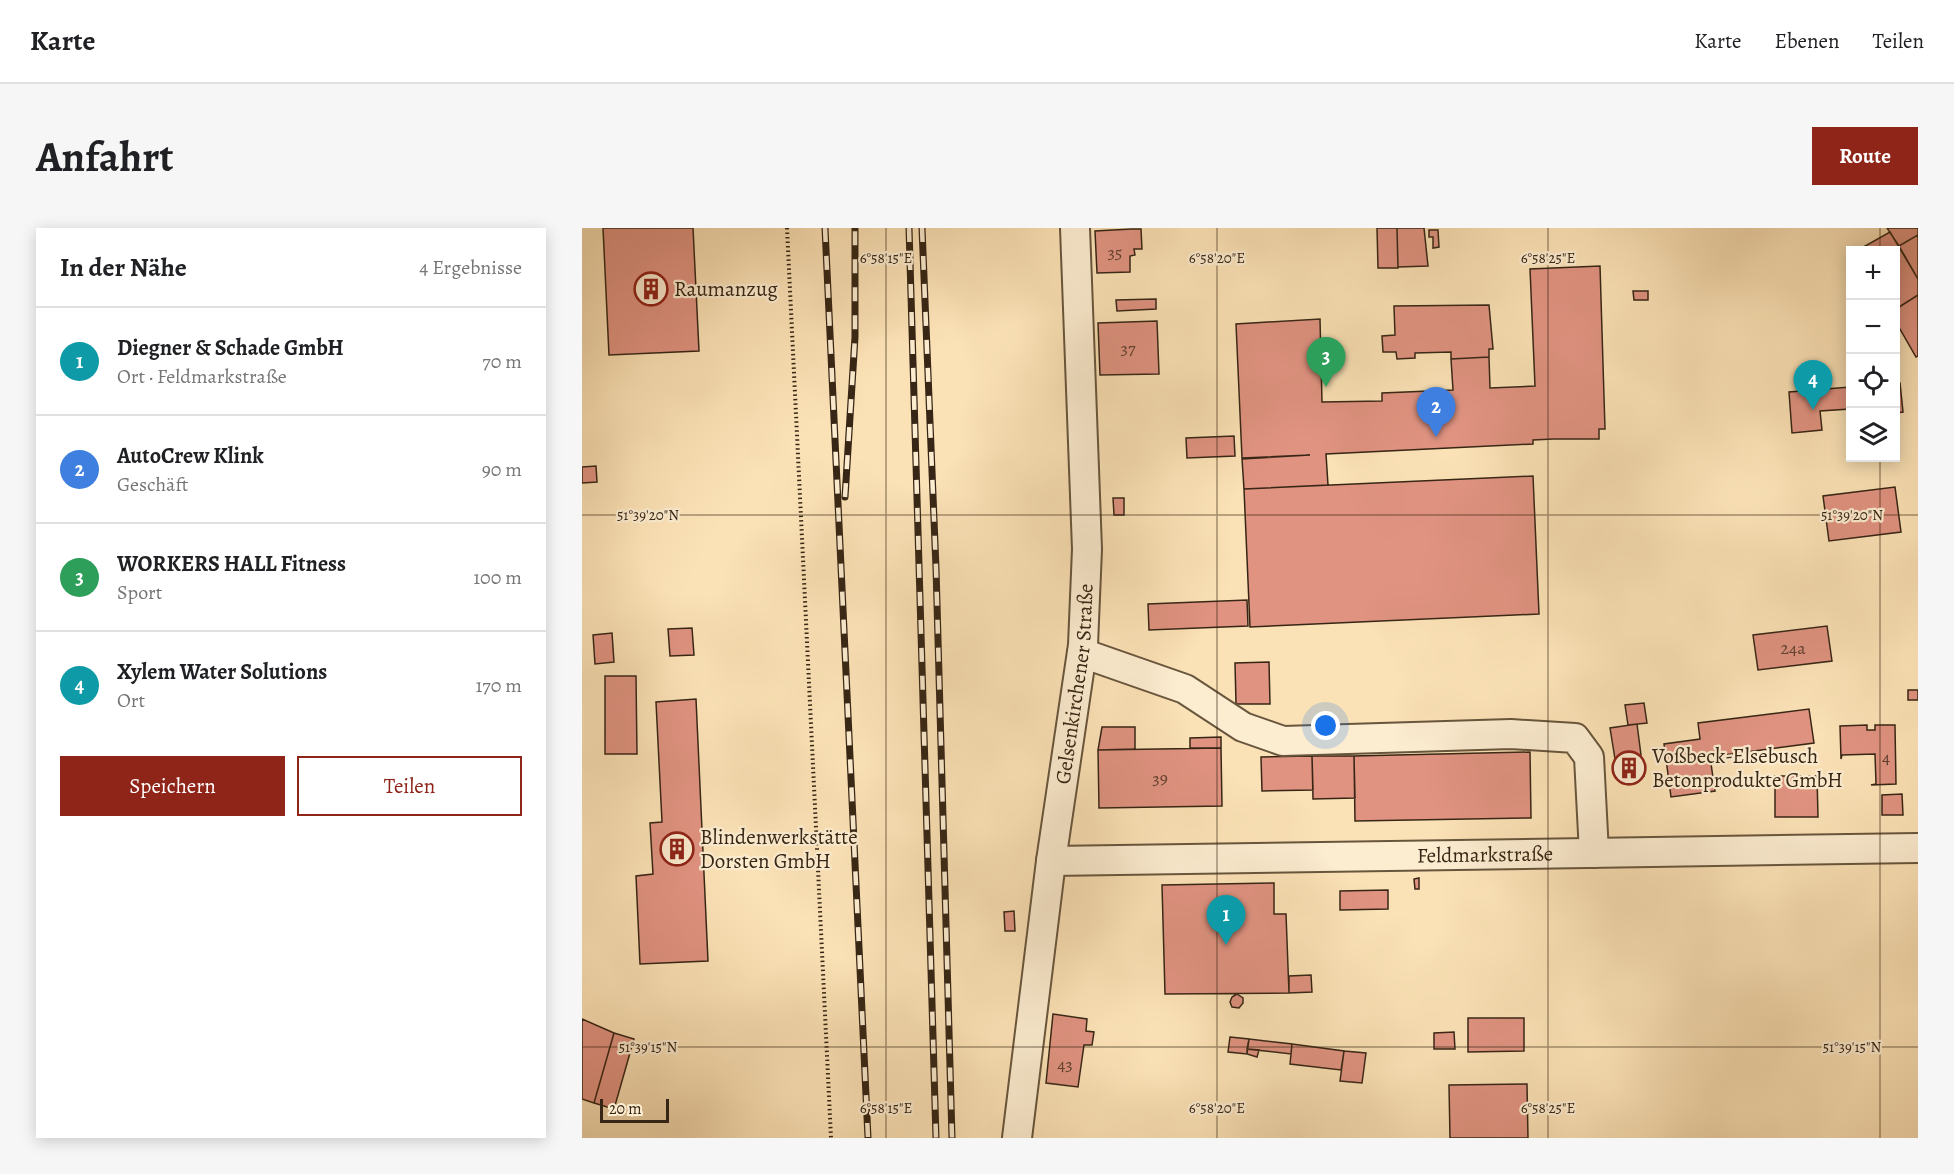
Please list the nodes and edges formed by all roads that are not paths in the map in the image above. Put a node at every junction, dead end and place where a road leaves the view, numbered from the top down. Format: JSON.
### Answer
{"nodes":[{"id":1,"x":1075,"y":228,"type":"edge"},
{"id":2,"x":1082,"y":653,"type":"junction"},
{"id":3,"x":1918,"y":848,"type":"edge"},
{"id":4,"x":1594,"y":853,"type":"junction"},
{"id":5,"x":1051,"y":861,"type":"junction"},
{"id":6,"x":1017,"y":1138,"type":"edge"}],
"edges":[{"from":1,"to":2,"type":"street","name":"Gelsenkirchener Straße"},
{"from":2,"to":4,"type":"street"},
{"from":2,"to":5,"type":"street","name":"Gelsenkirchener Straße"},
{"from":3,"to":4,"type":"street","name":"Feldmarkstraße"},
{"from":4,"to":5,"type":"street","name":"Feldmarkstraße"},
{"from":5,"to":6,"type":"street","name":"Gelsenkirchener Straße"}]}
